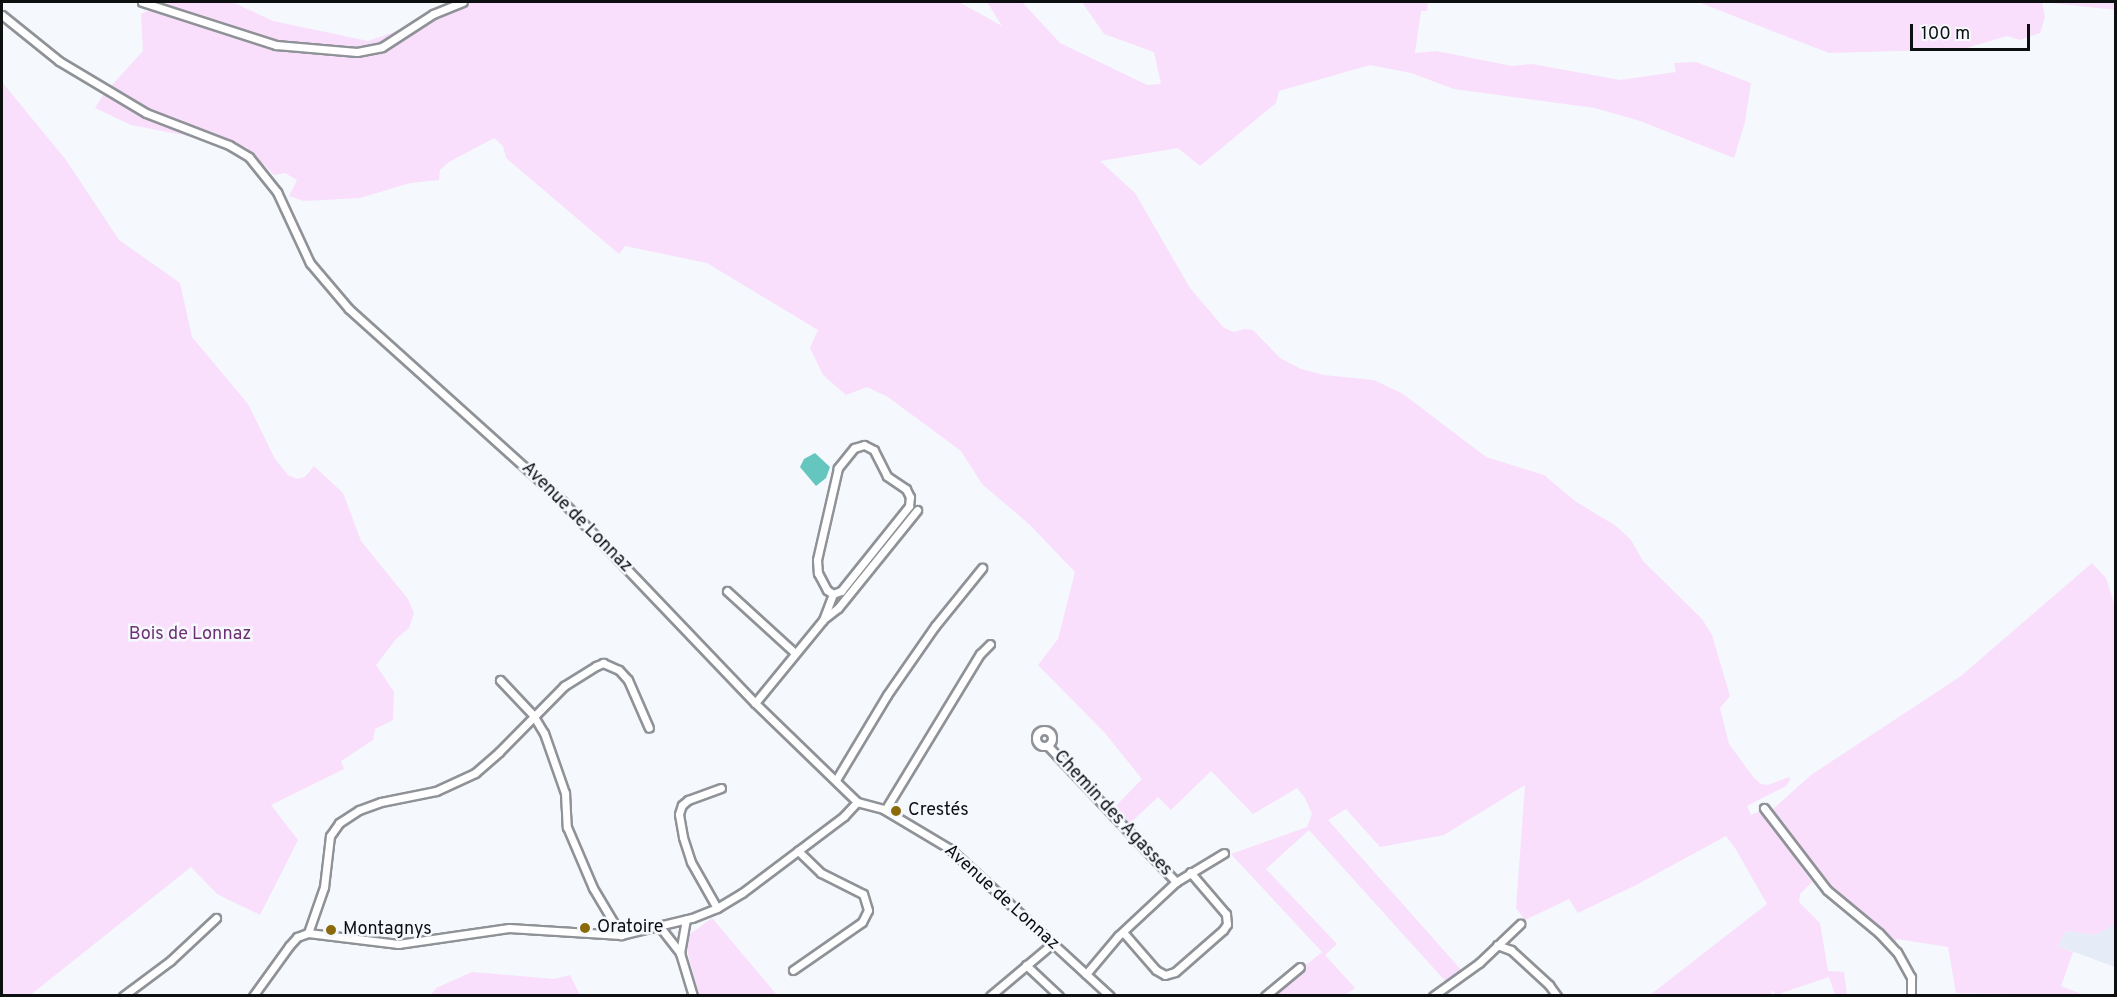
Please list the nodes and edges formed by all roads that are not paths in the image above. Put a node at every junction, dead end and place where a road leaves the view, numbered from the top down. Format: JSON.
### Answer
{"nodes":[{"id":1,"x":142,"y":2,"type":"edge"},
{"id":2,"x":463,"y":2,"type":"edge"},
{"id":3,"x":445,"y":5,"type":"edge"},
{"id":4,"x":2,"y":15,"type":"edge"},
{"id":5,"x":917,"y":510,"type":"dead end"},
{"id":6,"x":982,"y":568,"type":"dead end"},
{"id":7,"x":727,"y":591,"type":"dead end"},
{"id":8,"x":832,"y":594,"type":"junction"},
{"id":9,"x":823,"y":620,"type":"junction"},
{"id":10,"x":990,"y":644,"type":"dead end"},
{"id":11,"x":795,"y":654,"type":"junction"},
{"id":12,"x":500,"y":680,"type":"dead end"},
{"id":13,"x":755,"y":703,"type":"junction"},
{"id":14,"x":533,"y":715,"type":"junction"},
{"id":15,"x":649,"y":728,"type":"dead end"},
{"id":16,"x":1048,"y":746,"type":"dead end"},
{"id":17,"x":836,"y":780,"type":"junction"},
{"id":18,"x":721,"y":788,"type":"dead end"},
{"id":19,"x":857,"y":802,"type":"junction"},
{"id":20,"x":1764,"y":808,"type":"dead end"},
{"id":21,"x":885,"y":810,"type":"junction"},
{"id":22,"x":798,"y":851,"type":"junction"},
{"id":23,"x":1224,"y":853,"type":"dead end"},
{"id":24,"x":1190,"y":872,"type":"junction"},
{"id":25,"x":1176,"y":882,"type":"junction"},
{"id":26,"x":717,"y":908,"type":"junction"},
{"id":27,"x":216,"y":918,"type":"dead end"},
{"id":28,"x":686,"y":920,"type":"junction"},
{"id":29,"x":1520,"y":924,"type":"dead end"},
{"id":30,"x":660,"y":927,"type":"junction"},
{"id":31,"x":1123,"y":932,"type":"junction"},
{"id":32,"x":308,"y":933,"type":"junction"},
{"id":33,"x":621,"y":935,"type":"junction"},
{"id":34,"x":1052,"y":944,"type":"junction"},
{"id":35,"x":1497,"y":945,"type":"junction"},
{"id":36,"x":680,"y":953,"type":"junction"},
{"id":37,"x":1026,"y":966,"type":"junction"},
{"id":38,"x":1300,"y":967,"type":"dead end"},
{"id":39,"x":793,"y":970,"type":"dead end"},
{"id":40,"x":1086,"y":974,"type":"junction"},
{"id":41,"x":691,"y":995,"type":"edge"},
{"id":42,"x":123,"y":996,"type":"edge"},
{"id":43,"x":253,"y":996,"type":"edge"},
{"id":44,"x":990,"y":996,"type":"edge"},
{"id":45,"x":1059,"y":996,"type":"edge"},
{"id":46,"x":1110,"y":996,"type":"edge"},
{"id":47,"x":1265,"y":996,"type":"edge"},
{"id":48,"x":1433,"y":996,"type":"edge"},
{"id":49,"x":1557,"y":996,"type":"edge"},
{"id":50,"x":1911,"y":996,"type":"edge"}],
"edges":[{"from":1,"to":3,"type":"street"},
{"from":2,"to":3,"type":"street"},
{"from":4,"to":13,"type":"street","name":"Avenue de Lonnaz"},
{"from":5,"to":9,"type":"street"},
{"from":6,"to":17,"type":"street"},
{"from":7,"to":11,"type":"street"},
{"from":8,"to":8,"type":"street"},
{"from":8,"to":9,"type":"street"},
{"from":9,"to":11,"type":"street"},
{"from":10,"to":21,"type":"street"},
{"from":11,"to":13,"type":"street"},
{"from":12,"to":14,"type":"street"},
{"from":13,"to":17,"type":"street","name":"Avenue de Lonnaz"},
{"from":14,"to":15,"type":"street"},
{"from":14,"to":32,"type":"street"},
{"from":14,"to":33,"type":"street"},
{"from":16,"to":25,"type":"street","name":"Chemin des Agasses"},
{"from":17,"to":19,"type":"street","name":"Avenue de Lonnaz"},
{"from":18,"to":26,"type":"street"},
{"from":19,"to":21,"type":"street","name":"Avenue de Lonnaz"},
{"from":19,"to":22,"type":"street"},
{"from":20,"to":50,"type":"street"},
{"from":21,"to":34,"type":"street","name":"Avenue de Lonnaz"},
{"from":22,"to":26,"type":"street"},
{"from":22,"to":39,"type":"street"},
{"from":23,"to":24,"type":"street","name":"Chemin des Agasses"},
{"from":24,"to":25,"type":"street","name":"Chemin des Agasses"},
{"from":24,"to":31,"type":"street","name":"Chemin des Agasses"},
{"from":25,"to":31,"type":"street","name":"Chemin des Agasses"},
{"from":26,"to":28,"type":"street"},
{"from":27,"to":42,"type":"street"},
{"from":28,"to":30,"type":"street"},
{"from":28,"to":36,"type":"street"},
{"from":29,"to":35,"type":"street"},
{"from":30,"to":33,"type":"street"},
{"from":30,"to":36,"type":"street"},
{"from":31,"to":40,"type":"street","name":"Chemin des Agasses"},
{"from":32,"to":33,"type":"street"},
{"from":32,"to":43,"type":"street"},
{"from":34,"to":37,"type":"street"},
{"from":34,"to":40,"type":"street","name":"Avenue de Lonnaz"},
{"from":35,"to":48,"type":"street"},
{"from":35,"to":49,"type":"street"},
{"from":36,"to":41,"type":"street"},
{"from":37,"to":44,"type":"street"},
{"from":37,"to":45,"type":"street"},
{"from":38,"to":47,"type":"street"},
{"from":40,"to":46,"type":"street","name":"Avenue de Lonnaz"}]}
